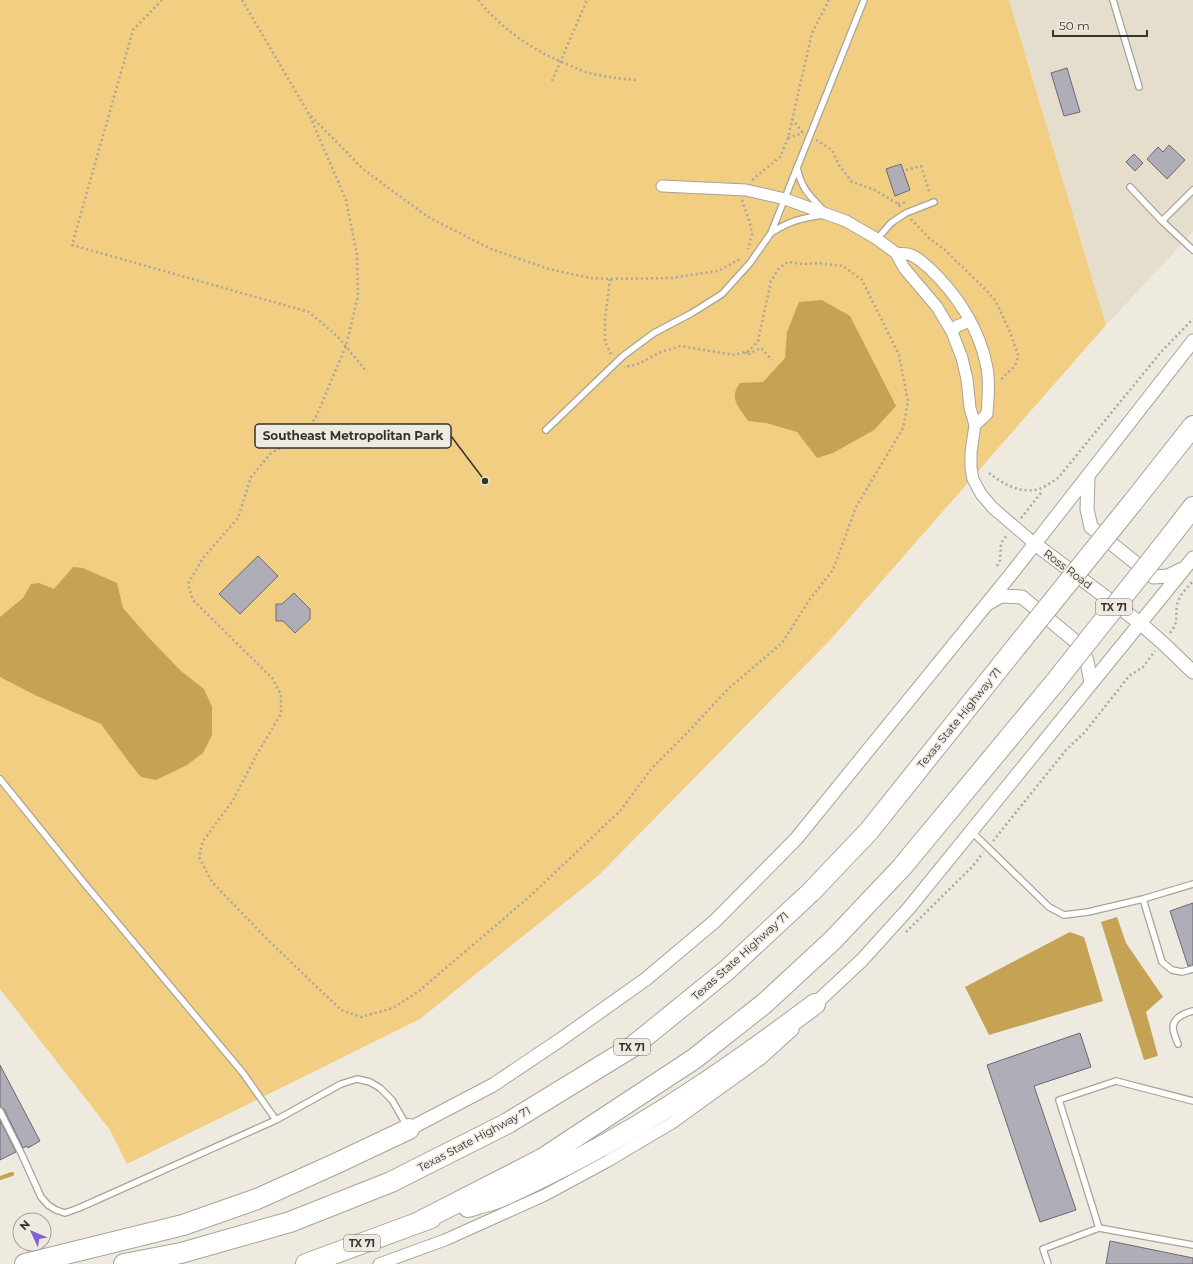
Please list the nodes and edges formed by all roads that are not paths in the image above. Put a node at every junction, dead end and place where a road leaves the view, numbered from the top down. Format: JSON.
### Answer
{"nodes":[{"id":1,"x":864,"y":0,"type":"edge"},
{"id":2,"x":1113,"y":0,"type":"edge"},
{"id":3,"x":1139,"y":87,"type":"dead end"},
{"id":4,"x":797,"y":167,"type":"junction"},
{"id":5,"x":662,"y":186,"type":"dead end"},
{"id":6,"x":1130,"y":186,"type":"dead end"},
{"id":7,"x":1193,"y":190,"type":"edge"},
{"id":8,"x":785,"y":199,"type":"junction"},
{"id":9,"x":934,"y":202,"type":"dead end"},
{"id":10,"x":828,"y":214,"type":"junction"},
{"id":11,"x":1162,"y":221,"type":"junction"},
{"id":12,"x":771,"y":233,"type":"junction"},
{"id":13,"x":877,"y":239,"type":"junction"},
{"id":14,"x":1193,"y":250,"type":"edge"},
{"id":15,"x":896,"y":253,"type":"junction"},
{"id":16,"x":970,"y":321,"type":"junction"},
{"id":17,"x":952,"y":332,"type":"junction"},
{"id":18,"x":1193,"y":342,"type":"edge"},
{"id":19,"x":975,"y":426,"type":"junction"},
{"id":20,"x":1193,"y":426,"type":"edge"},
{"id":21,"x":546,"y":430,"type":"dead end"},
{"id":22,"x":1088,"y":478,"type":"junction"},
{"id":23,"x":1193,"y":507,"type":"edge"},
{"id":24,"x":1035,"y":544,"type":"junction"},
{"id":25,"x":1190,"y":562,"type":"edge"},
{"id":26,"x":986,"y":605,"type":"junction"},
{"id":27,"x":1140,"y":623,"type":"junction"},
{"id":28,"x":1193,"y":672,"type":"edge"},
{"id":29,"x":1091,"y":683,"type":"junction"},
{"id":30,"x":0,"y":779,"type":"edge"},
{"id":31,"x":971,"y":831,"type":"junction"},
{"id":32,"x":1193,"y":884,"type":"edge"},
{"id":33,"x":1143,"y":899,"type":"junction"},
{"id":34,"x":1193,"y":969,"type":"edge"},
{"id":35,"x":815,"y":1004,"type":"junction"},
{"id":36,"x":1193,"y":1011,"type":"edge"},
{"id":37,"x":1178,"y":1044,"type":"dead end"},
{"id":38,"x":1193,"y":1101,"type":"edge"},
{"id":39,"x":0,"y":1111,"type":"edge"},
{"id":40,"x":276,"y":1120,"type":"junction"},
{"id":41,"x":409,"y":1129,"type":"junction"},
{"id":42,"x":419,"y":1222,"type":"junction"},
{"id":43,"x":1099,"y":1228,"type":"junction"},
{"id":44,"x":1193,"y":1245,"type":"edge"},
{"id":45,"x":25,"y":1264,"type":"edge"},
{"id":46,"x":124,"y":1264,"type":"edge"},
{"id":47,"x":306,"y":1264,"type":"edge"},
{"id":48,"x":378,"y":1264,"type":"edge"},
{"id":49,"x":1048,"y":1264,"type":"edge"}],
"edges":[{"from":1,"to":4,"type":"lane"},
{"from":2,"to":3,"type":"lane"},
{"from":4,"to":8,"type":"lane"},
{"from":4,"to":10,"type":"lane"},
{"from":5,"to":8,"type":"street"},
{"from":6,"to":11,"type":"lane"},
{"from":7,"to":11,"type":"lane"},
{"from":8,"to":10,"type":"street"},
{"from":8,"to":12,"type":"lane"},
{"from":9,"to":13,"type":"lane"},
{"from":10,"to":12,"type":"lane"},
{"from":10,"to":13,"type":"street"},
{"from":11,"to":14,"type":"lane"},
{"from":12,"to":21,"type":"lane"},
{"from":13,"to":15,"type":"street"},
{"from":15,"to":16,"type":"street"},
{"from":15,"to":17,"type":"street"},
{"from":16,"to":17,"type":"street"},
{"from":16,"to":19,"type":"street"},
{"from":17,"to":19,"type":"street"},
{"from":18,"to":22,"type":"street"},
{"from":19,"to":24,"type":"street"},
{"from":20,"to":46,"type":"highway","name":"Texas State Highway 71","number":"TX 71","bridge":true},
{"from":22,"to":24,"type":"street"},
{"from":22,"to":25,"type":"street"},
{"from":23,"to":42,"type":"highway","number":"TX 71","bridge":true},
{"from":24,"to":26,"type":"street"},
{"from":24,"to":27,"type":"street","name":"Ross Road"},
{"from":25,"to":27,"type":"street"},
{"from":26,"to":29,"type":"street"},
{"from":26,"to":41,"type":"street"},
{"from":27,"to":28,"type":"street","name":"Ross Road"},
{"from":27,"to":29,"type":"street"},
{"from":29,"to":31,"type":"street"},
{"from":30,"to":40,"type":"lane"},
{"from":31,"to":33,"type":"lane"},
{"from":31,"to":35,"type":"street"},
{"from":32,"to":33,"type":"lane"},
{"from":33,"to":34,"type":"lane"},
{"from":35,"to":42,"type":"highway"},
{"from":35,"to":48,"type":"street"},
{"from":36,"to":37,"type":"lane"},
{"from":38,"to":43,"type":"lane"},
{"from":39,"to":40,"type":"lane"},
{"from":40,"to":41,"type":"lane"},
{"from":41,"to":45,"type":"highway"},
{"from":42,"to":47,"type":"highway","number":"TX 71"},
{"from":43,"to":44,"type":"lane"},
{"from":43,"to":49,"type":"lane"}]}
